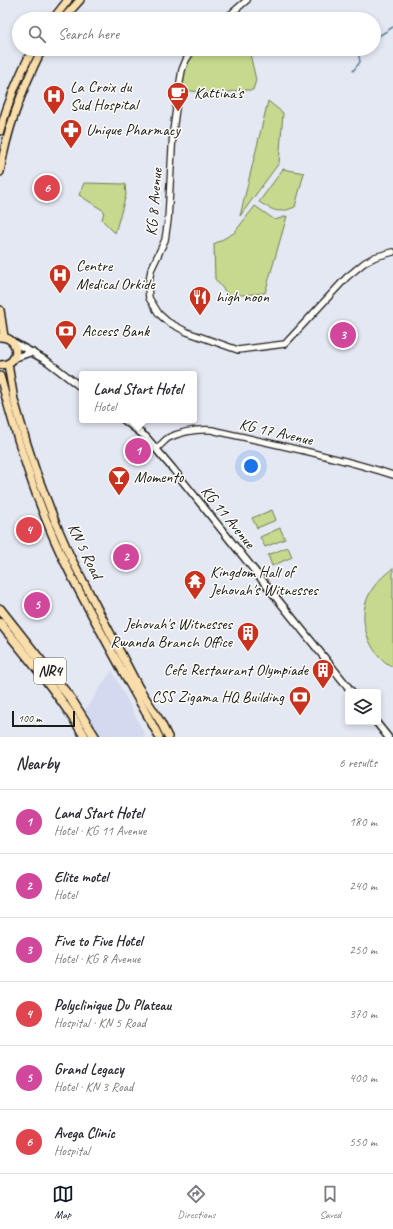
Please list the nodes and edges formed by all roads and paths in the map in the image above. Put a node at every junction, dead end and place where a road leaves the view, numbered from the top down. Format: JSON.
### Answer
{"nodes":[{"id":1,"x":68,"y":0,"type":"edge"},
{"id":2,"x":80,"y":0,"type":"edge"},
{"id":3,"x":247,"y":0,"type":"edge"},
{"id":4,"x":59,"y":12,"type":"edge"},
{"id":5,"x":69,"y":12,"type":"edge"},
{"id":6,"x":232,"y":12,"type":"edge"},
{"id":7,"x":29,"y":56,"type":"edge"},
{"id":8,"x":39,"y":56,"type":"edge"},
{"id":9,"x":189,"y":56,"type":"edge"},
{"id":10,"x":0,"y":131,"type":"edge"},
{"id":11,"x":0,"y":172,"type":"edge"},
{"id":12,"x":393,"y":252,"type":"edge"},
{"id":13,"x":0,"y":310,"type":"edge"},
{"id":14,"x":2,"y":337,"type":"edge"},
{"id":15,"x":13,"y":342,"type":"junction"},
{"id":16,"x":32,"y":352,"type":"junction"},
{"id":17,"x":14,"y":358,"type":"junction"},
{"id":18,"x":8,"y":364,"type":"junction"},
{"id":19,"x":0,"y":365,"type":"edge"},
{"id":20,"x":0,"y":376,"type":"edge"},
{"id":21,"x":79,"y":386,"type":"edge"},
{"id":22,"x":128,"y":423,"type":"edge"},
{"id":23,"x":156,"y":449,"type":"junction"},
{"id":24,"x":393,"y":475,"type":"edge"},
{"id":25,"x":0,"y":609,"type":"edge"},
{"id":26,"x":0,"y":624,"type":"edge"},
{"id":27,"x":350,"y":689,"type":"edge"},
{"id":28,"x":79,"y":709,"type":"junction"},
{"id":29,"x":72,"y":715,"type":"junction"},
{"id":30,"x":378,"y":725,"type":"edge"},
{"id":31,"x":85,"y":737,"type":"edge"},
{"id":32,"x":95,"y":737,"type":"edge"},
{"id":33,"x":159,"y":737,"type":"edge"},
{"id":34,"x":168,"y":737,"type":"edge"},
{"id":35,"x":388,"y":737,"type":"edge"}],
"edges":[{"from":1,"to":4,"type":"main road"},
{"from":2,"to":5,"type":"main road"},
{"from":3,"to":6,"type":"street"},
{"from":7,"to":10,"type":"main road"},
{"from":8,"to":11,"type":"main road"},
{"from":9,"to":12,"type":"street","name":"KG 8 Avenue"},
{"from":13,"to":14,"type":"main road"},
{"from":14,"to":15,"type":"main road"},
{"from":15,"to":16,"type":"main road"},
{"from":15,"to":17,"type":"main road"},
{"from":16,"to":17,"type":"main road"},
{"from":16,"to":21,"type":"main road"},
{"from":17,"to":18,"type":"main road"},
{"from":18,"to":19,"type":"main road"},
{"from":18,"to":34,"type":"main road","name":"KN 5 Road"},
{"from":20,"to":33,"type":"main road","name":"KN 5 Road"},
{"from":22,"to":23,"type":"main road","name":"KG 11 Avenue"},
{"from":23,"to":24,"type":"street","name":"KG 17 Avenue"},
{"from":23,"to":27,"type":"main road","name":"KG 11 Avenue"},
{"from":25,"to":28,"type":"highway","number":"NR4"},
{"from":26,"to":29,"type":"highway","number":"NR4"},
{"from":28,"to":29,"type":"highway"},
{"from":28,"to":32,"type":"highway","number":"NR4"},
{"from":29,"to":31,"type":"highway","number":"NR4"},
{"from":30,"to":35,"type":"main road"}]}
